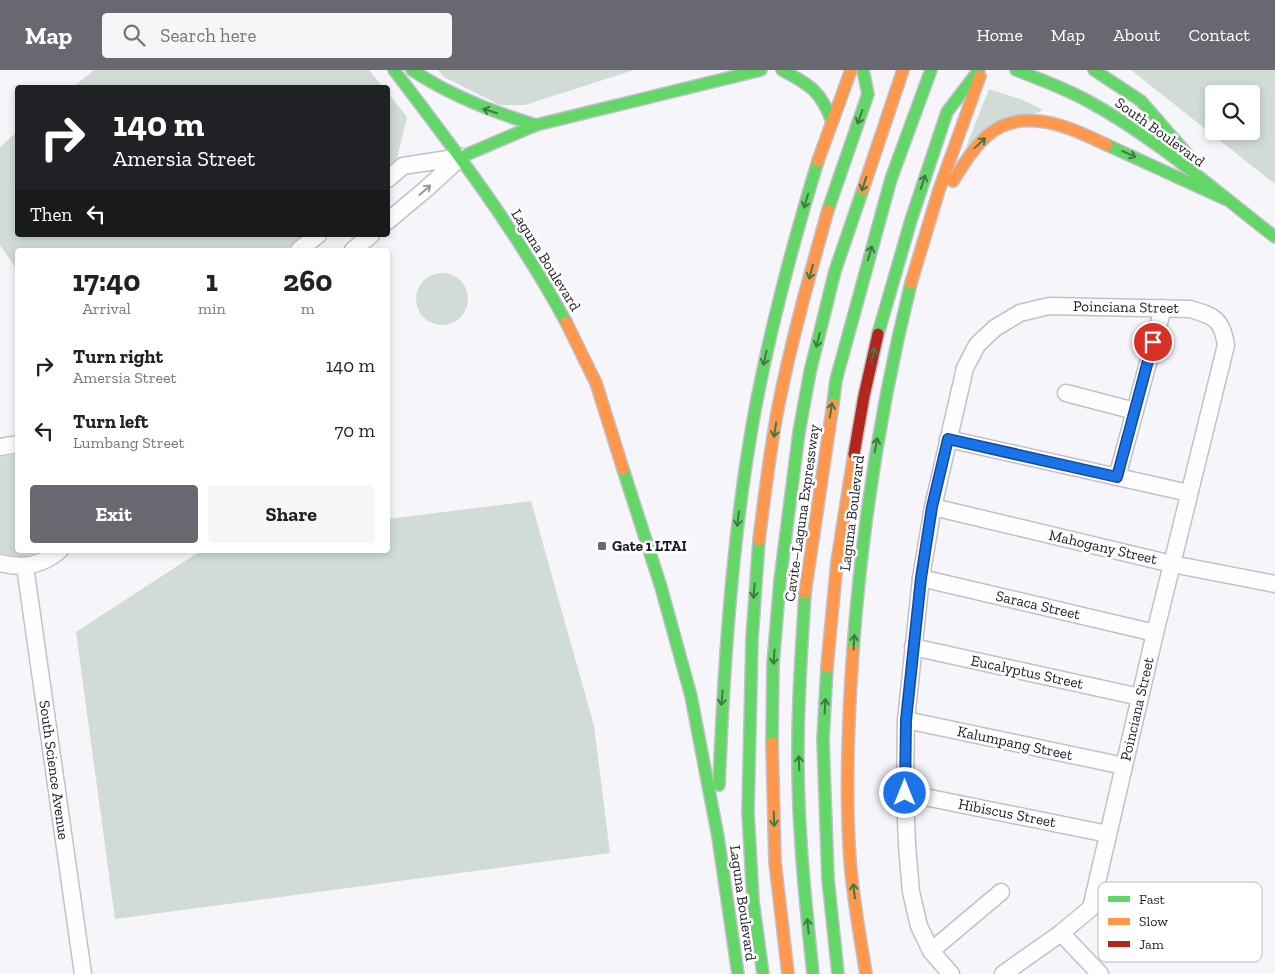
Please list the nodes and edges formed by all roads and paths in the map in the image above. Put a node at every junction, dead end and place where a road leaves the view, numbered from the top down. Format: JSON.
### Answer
{"nodes":[{"id":1,"x":394,"y":70,"type":"edge"},
{"id":2,"x":412,"y":70,"type":"edge"},
{"id":3,"x":739,"y":70,"type":"edge"},
{"id":4,"x":761,"y":70,"type":"edge"},
{"id":5,"x":782,"y":70,"type":"edge"},
{"id":6,"x":851,"y":70,"type":"edge"},
{"id":7,"x":863,"y":70,"type":"edge"},
{"id":8,"x":903,"y":70,"type":"edge"},
{"id":9,"x":931,"y":70,"type":"edge"},
{"id":10,"x":981,"y":70,"type":"edge"},
{"id":11,"x":1016,"y":70,"type":"edge"},
{"id":12,"x":1094,"y":70,"type":"edge"},
{"id":13,"x":728,"y":77,"type":"junction"},
{"id":14,"x":832,"y":122,"type":"junction"},
{"id":15,"x":536,"y":125,"type":"junction"},
{"id":16,"x":461,"y":157,"type":"junction"},
{"id":17,"x":390,"y":177,"type":"edge"},
{"id":18,"x":1225,"y":199,"type":"junction"},
{"id":19,"x":390,"y":219,"type":"edge"},
{"id":20,"x":926,"y":228,"type":"junction"},
{"id":21,"x":315,"y":237,"type":"edge"},
{"id":22,"x":369,"y":237,"type":"edge"},
{"id":23,"x":1275,"y":237,"type":"edge"},
{"id":24,"x":302,"y":248,"type":"edge"},
{"id":25,"x":355,"y":248,"type":"edge"},
{"id":26,"x":1163,"y":308,"type":"junction"},
{"id":27,"x":1066,"y":393,"type":"dead end"},
{"id":28,"x":1135,"y":412,"type":"junction"},
{"id":29,"x":948,"y":439,"type":"junction"},
{"id":30,"x":15,"y":444,"type":"edge"},
{"id":31,"x":0,"y":447,"type":"edge"},
{"id":32,"x":1117,"y":477,"type":"junction"},
{"id":33,"x":1189,"y":493,"type":"junction"},
{"id":34,"x":932,"y":507,"type":"junction"},
{"id":35,"x":55,"y":553,"type":"edge"},
{"id":36,"x":0,"y":563,"type":"edge"},
{"id":37,"x":1172,"y":564,"type":"junction"},
{"id":38,"x":26,"y":566,"type":"junction"},
{"id":39,"x":921,"y":578,"type":"junction"},
{"id":40,"x":1275,"y":584,"type":"edge"},
{"id":41,"x":1155,"y":633,"type":"junction"},
{"id":42,"x":913,"y":647,"type":"junction"},
{"id":43,"x":1140,"y":698,"type":"junction"},
{"id":44,"x":906,"y":720,"type":"junction"},
{"id":45,"x":1124,"y":766,"type":"junction"},
{"id":46,"x":905,"y":793,"type":"junction"},
{"id":47,"x":1108,"y":834,"type":"junction"},
{"id":48,"x":718,"y":836,"type":"junction"},
{"id":49,"x":1001,"y":892,"type":"dead end"},
{"id":50,"x":1061,"y":933,"type":"junction"},
{"id":51,"x":931,"y":951,"type":"junction"},
{"id":52,"x":83,"y":974,"type":"edge"},
{"id":53,"x":738,"y":974,"type":"edge"},
{"id":54,"x":763,"y":974,"type":"edge"},
{"id":55,"x":788,"y":974,"type":"edge"},
{"id":56,"x":813,"y":974,"type":"edge"},
{"id":57,"x":838,"y":974,"type":"edge"},
{"id":58,"x":866,"y":974,"type":"edge"},
{"id":59,"x":951,"y":974,"type":"edge"},
{"id":60,"x":1003,"y":974,"type":"edge"},
{"id":61,"x":1100,"y":974,"type":"edge"}],
"edges":[{"from":1,"to":16,"type":"main road","name":"Laguna Boulevard"},
{"from":15,"to":2,"type":"main road","one_way":true},
{"from":3,"to":13,"type":"main road"},
{"from":4,"to":13,"type":"main road"},
{"from":5,"to":14,"type":"main road"},
{"from":6,"to":14,"type":"main road","name":"Laguna Boulevard"},
{"from":7,"to":54,"type":"main road","one_way":true},
{"from":8,"to":55,"type":"main road","name":"Cavite–Laguna Expressway","one_way":true},
{"from":56,"to":9,"type":"main road","name":"Cavite–Laguna Expressway","one_way":true},
{"from":10,"to":20,"type":"main road","name":"Laguna Boulevard"},
{"from":57,"to":10,"type":"main road","one_way":true},
{"from":11,"to":18,"type":"main road","name":"South Boulevard"},
{"from":12,"to":18,"type":"main road"},
{"from":13,"to":15,"type":"main road"},
{"from":14,"to":48,"type":"main road","name":"Laguna Boulevard","one_way":true},
{"from":15,"to":16,"type":"main road"},
{"from":16,"to":17,"type":"street"},
{"from":19,"to":16,"type":"street","one_way":true},
{"from":16,"to":48,"type":"main road","name":"Laguna Boulevard"},
{"from":20,"to":18,"type":"main road","one_way":true},
{"from":18,"to":23,"type":"main road","name":"South Boulevard"},
{"from":58,"to":20,"type":"main road","name":"Laguna Boulevard","one_way":true},
{"from":21,"to":24,"type":"street"},
{"from":22,"to":25,"type":"street"},
{"from":26,"to":28,"type":"street"},
{"from":26,"to":29,"type":"street","name":"Poinciana Street"},
{"from":26,"to":33,"type":"street","name":"Poinciana Street"},
{"from":27,"to":28,"type":"street"},
{"from":28,"to":32,"type":"street"},
{"from":29,"to":32,"type":"street"},
{"from":29,"to":34,"type":"street","name":"Poinciana Street"},
{"from":30,"to":31,"type":"street"},
{"from":32,"to":33,"type":"street"},
{"from":33,"to":37,"type":"street","name":"Poinciana Street"},
{"from":34,"to":37,"type":"street","name":"Mahogany Street"},
{"from":34,"to":39,"type":"street","name":"Poinciana Street"},
{"from":35,"to":38,"type":"street"},
{"from":36,"to":38,"type":"street"},
{"from":37,"to":40,"type":"street","name":"Mahogany Street"},
{"from":37,"to":41,"type":"street","name":"Poinciana Street"},
{"from":38,"to":52,"type":"street","name":"South Science Avenue"},
{"from":39,"to":41,"type":"street","name":"Saraca Street"},
{"from":39,"to":42,"type":"street","name":"Poinciana Street"},
{"from":41,"to":43,"type":"street","name":"Poinciana Street"},
{"from":42,"to":43,"type":"street","name":"Eucalyptus Street"},
{"from":42,"to":44,"type":"street","name":"Poinciana Street"},
{"from":43,"to":45,"type":"street","name":"Poinciana Street"},
{"from":44,"to":45,"type":"street","name":"Kalumpang Street"},
{"from":44,"to":46,"type":"street","name":"Poinciana Street"},
{"from":45,"to":47,"type":"street","name":"Poinciana Street"},
{"from":46,"to":47,"type":"street","name":"Hibiscus Street"},
{"from":46,"to":51,"type":"street","name":"Poinciana Street"},
{"from":47,"to":50,"type":"street","name":"Poinciana Street"},
{"from":48,"to":53,"type":"main road","name":"Laguna Boulevard"},
{"from":49,"to":51,"type":"street"},
{"from":50,"to":60,"type":"street","name":"Poinciana Street"},
{"from":50,"to":61,"type":"street"},
{"from":51,"to":59,"type":"street","name":"Poinciana Street"}]}
